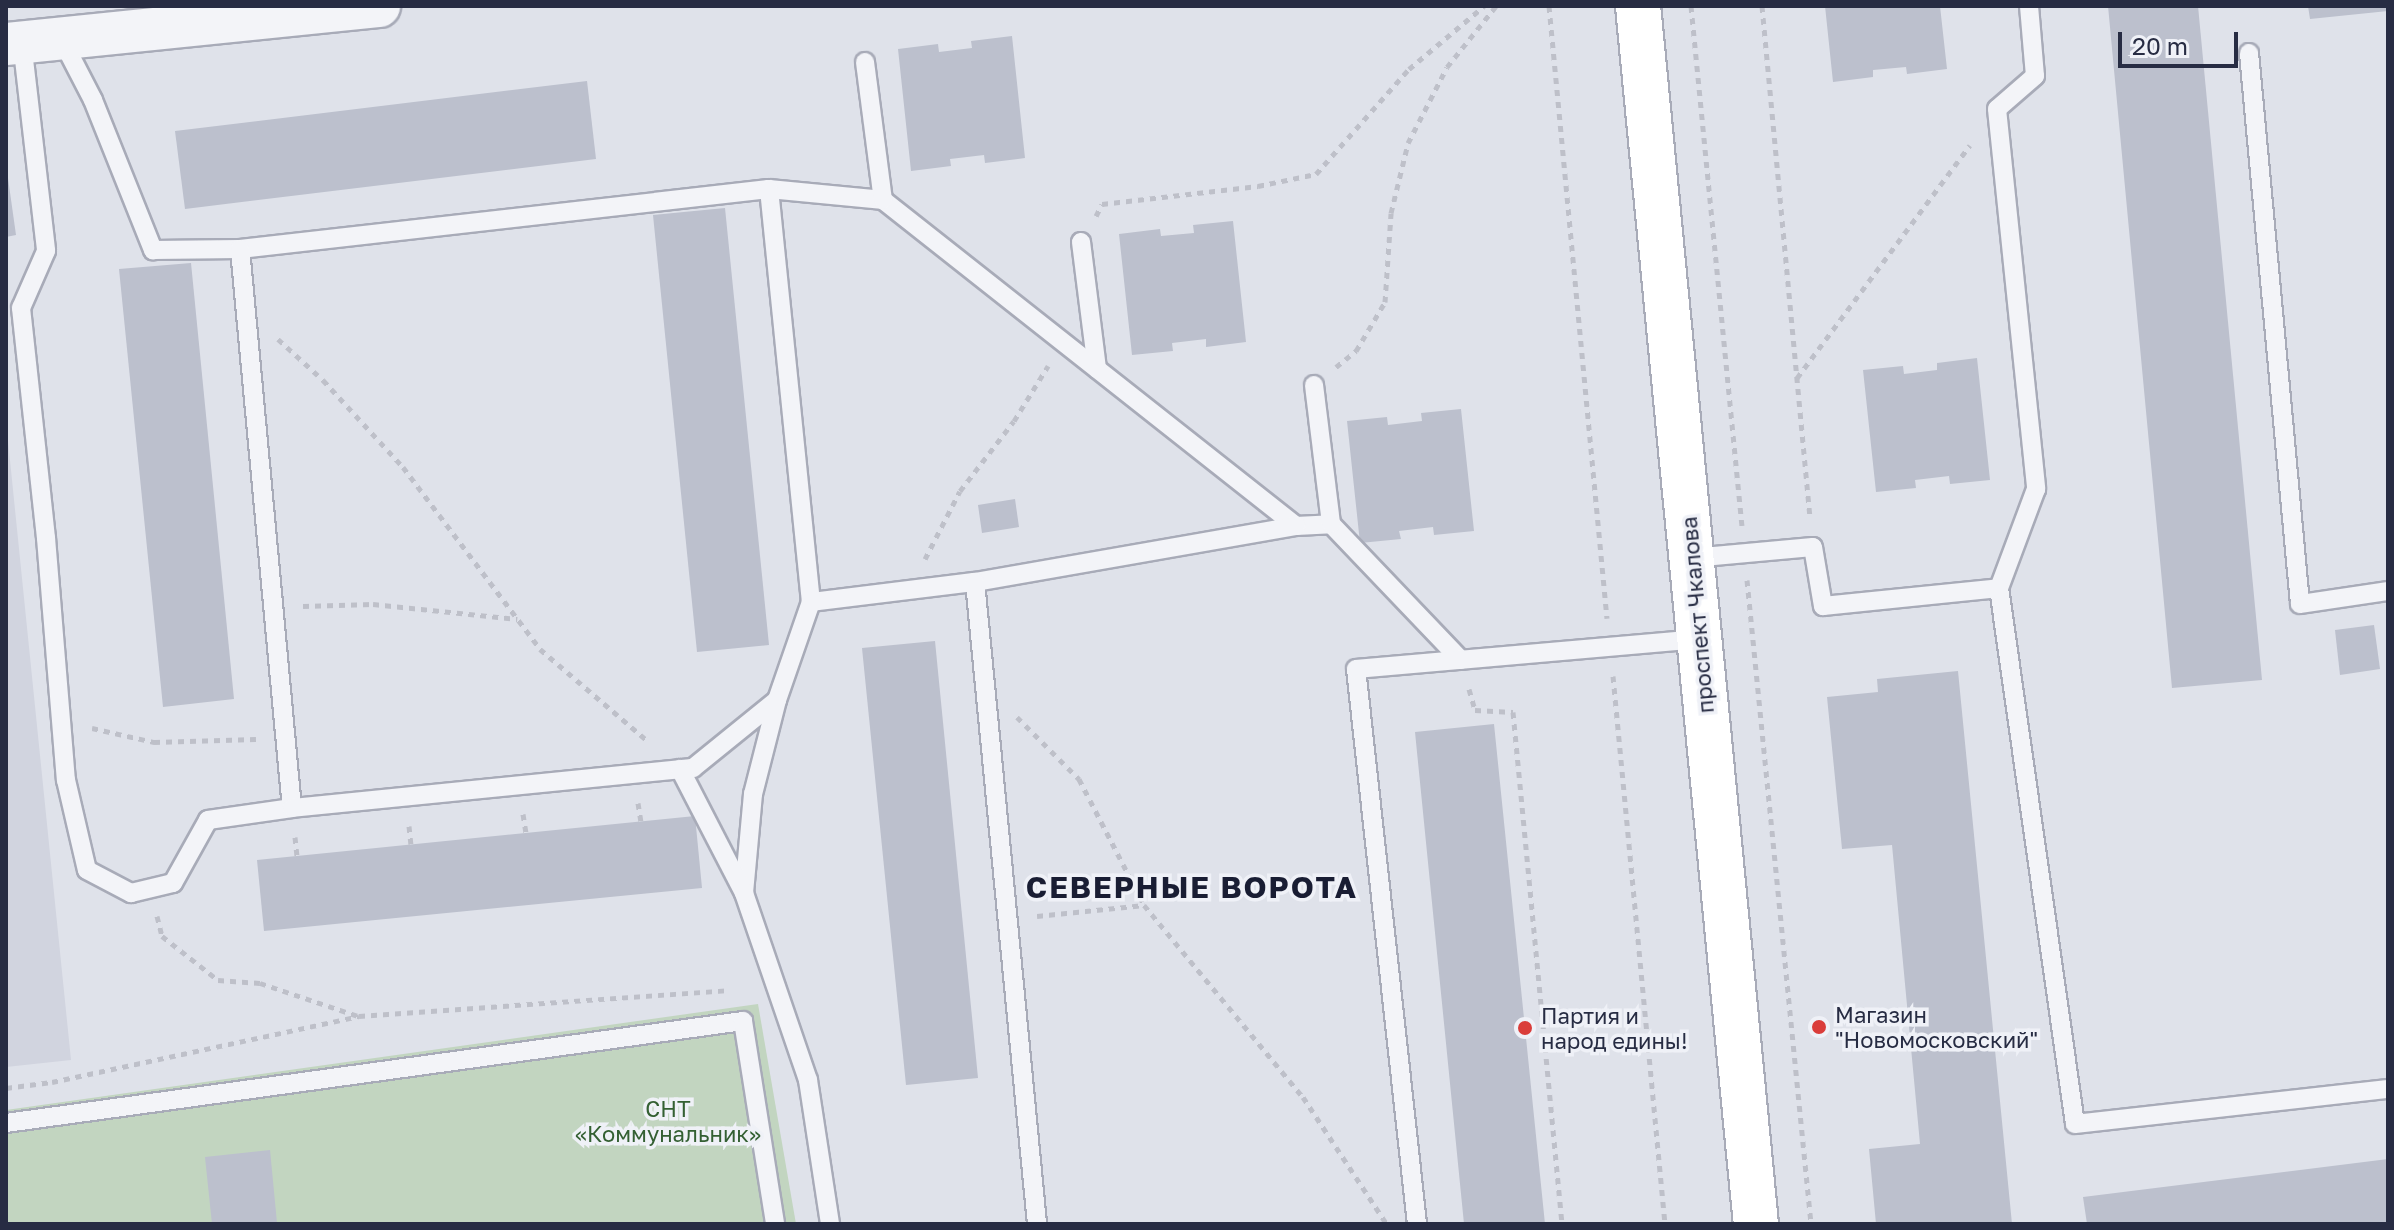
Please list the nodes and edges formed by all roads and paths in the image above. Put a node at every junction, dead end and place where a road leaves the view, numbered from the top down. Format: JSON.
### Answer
{"nodes":[{"id":1,"x":379,"y":6,"type":"edge"},
{"id":2,"x":1484,"y":6,"type":"edge"},
{"id":3,"x":1496,"y":6,"type":"edge"},
{"id":4,"x":1638,"y":6,"type":"edge"},
{"id":5,"x":1691,"y":6,"type":"edge"},
{"id":6,"x":1762,"y":6,"type":"edge"},
{"id":7,"x":2029,"y":6,"type":"edge"},
{"id":8,"x":267,"y":12,"type":"edge"},
{"id":9,"x":30,"y":42,"type":"edge"},
{"id":10,"x":2249,"y":53,"type":"dead end"},
{"id":11,"x":865,"y":62,"type":"dead end"},
{"id":12,"x":1997,"y":109,"type":"junction"},
{"id":13,"x":769,"y":189,"type":"junction"},
{"id":14,"x":883,"y":200,"type":"junction"},
{"id":15,"x":1081,"y":242,"type":"joint"},
{"id":16,"x":240,"y":249,"type":"junction"},
{"id":17,"x":246,"y":310,"type":"junction"},
{"id":18,"x":1062,"y":342,"type":"junction"},
{"id":19,"x":1097,"y":369,"type":"junction"},
{"id":20,"x":1797,"y":378,"type":"junction"},
{"id":21,"x":1314,"y":385,"type":"joint"},
{"id":22,"x":1331,"y":524,"type":"junction"},
{"id":23,"x":1296,"y":526,"type":"junction"},
{"id":24,"x":1813,"y":547,"type":"junction"},
{"id":25,"x":1745,"y":552,"type":"junction"},
{"id":26,"x":1692,"y":558,"type":"junction"},
{"id":27,"x":975,"y":582,"type":"junction"},
{"id":28,"x":1999,"y":588,"type":"junction"},
{"id":29,"x":2388,"y":591,"type":"edge"},
{"id":30,"x":869,"y":597,"type":"junction"},
{"id":31,"x":811,"y":602,"type":"junction"},
{"id":32,"x":273,"y":607,"type":"junction"},
{"id":33,"x":518,"y":620,"type":"junction"},
{"id":34,"x":1699,"y":639,"type":"junction"},
{"id":35,"x":1461,"y":660,"type":"junction"},
{"id":36,"x":985,"y":684,"type":"junction"},
{"id":37,"x":777,"y":700,"type":"junction"},
{"id":38,"x":61,"y":721,"type":"junction"},
{"id":39,"x":285,"y":738,"type":"junction"},
{"id":40,"x":680,"y":769,"type":"junction"},
{"id":41,"x":292,"y":808,"type":"junction"},
{"id":42,"x":150,"y":889,"type":"junction"},
{"id":43,"x":744,"y":893,"type":"junction"},
{"id":44,"x":1144,"y":905,"type":"junction"},
{"id":45,"x":1008,"y":919,"type":"junction"},
{"id":46,"x":778,"y":986,"type":"junction"},
{"id":47,"x":359,"y":1016,"type":"junction"},
{"id":48,"x":6,"y":1088,"type":"edge"},
{"id":49,"x":2388,"y":1089,"type":"edge"},
{"id":50,"x":6,"y":1123,"type":"edge"},
{"id":51,"x":775,"y":1224,"type":"edge"},
{"id":52,"x":830,"y":1224,"type":"edge"},
{"id":53,"x":1037,"y":1224,"type":"edge"},
{"id":54,"x":1387,"y":1224,"type":"edge"},
{"id":55,"x":1417,"y":1224,"type":"edge"},
{"id":56,"x":1562,"y":1224,"type":"edge"},
{"id":57,"x":1756,"y":1224,"type":"edge"},
{"id":58,"x":1811,"y":1224,"type":"edge"}],
"edges":[{"from":1,"to":8,"type":"street"},
{"from":2,"to":15,"type":"path"},
{"from":3,"to":21,"type":"path"},
{"from":4,"to":26,"type":"main road","name":"проспект Чкалова"},
{"from":5,"to":25,"type":"path"},
{"from":6,"to":20,"type":"path"},
{"from":7,"to":12,"type":"lane"},
{"from":8,"to":9,"type":"street"},
{"from":9,"to":16,"type":"lane"},
{"from":9,"to":38,"type":"lane"},
{"from":10,"to":29,"type":"lane"},
{"from":11,"to":14,"type":"lane"},
{"from":12,"to":20,"type":"path"},
{"from":12,"to":28,"type":"lane"},
{"from":13,"to":14,"type":"lane"},
{"from":13,"to":16,"type":"lane"},
{"from":13,"to":31,"type":"lane"},
{"from":14,"to":18,"type":"lane"},
{"from":15,"to":19,"type":"lane"},
{"from":16,"to":17,"type":"lane"},
{"from":17,"to":32,"type":"lane"},
{"from":17,"to":33,"type":"path"},
{"from":18,"to":19,"type":"lane"},
{"from":18,"to":30,"type":"path"},
{"from":19,"to":23,"type":"lane"},
{"from":20,"to":24,"type":"path"},
{"from":21,"to":22,"type":"lane"},
{"from":22,"to":23,"type":"lane"},
{"from":22,"to":35,"type":"lane"},
{"from":23,"to":27,"type":"lane"},
{"from":24,"to":25,"type":"lane"},
{"from":24,"to":28,"type":"lane"},
{"from":25,"to":26,"type":"lane"},
{"from":25,"to":58,"type":"path"},
{"from":26,"to":34,"type":"main road","name":"проспект Чкалова"},
{"from":27,"to":30,"type":"lane"},
{"from":27,"to":36,"type":"lane"},
{"from":28,"to":49,"type":"lane"},
{"from":30,"to":31,"type":"lane"},
{"from":31,"to":37,"type":"lane"},
{"from":32,"to":33,"type":"path"},
{"from":32,"to":39,"type":"lane"},
{"from":33,"to":40,"type":"path"},
{"from":34,"to":35,"type":"lane"},
{"from":34,"to":57,"type":"main road","name":"проспект Чкалова"},
{"from":35,"to":55,"type":"lane"},
{"from":35,"to":56,"type":"path"},
{"from":36,"to":44,"type":"path"},
{"from":36,"to":45,"type":"lane"},
{"from":37,"to":40,"type":"lane"},
{"from":37,"to":43,"type":"lane"},
{"from":38,"to":39,"type":"path"},
{"from":38,"to":42,"type":"lane"},
{"from":39,"to":41,"type":"lane"},
{"from":40,"to":41,"type":"lane"},
{"from":40,"to":43,"type":"lane"},
{"from":41,"to":42,"type":"lane"},
{"from":42,"to":47,"type":"path"},
{"from":43,"to":46,"type":"lane"},
{"from":44,"to":45,"type":"path"},
{"from":44,"to":54,"type":"path"},
{"from":45,"to":53,"type":"lane"},
{"from":46,"to":47,"type":"path"},
{"from":46,"to":52,"type":"lane"},
{"from":47,"to":48,"type":"path"},
{"from":50,"to":51,"type":"lane"}]}
